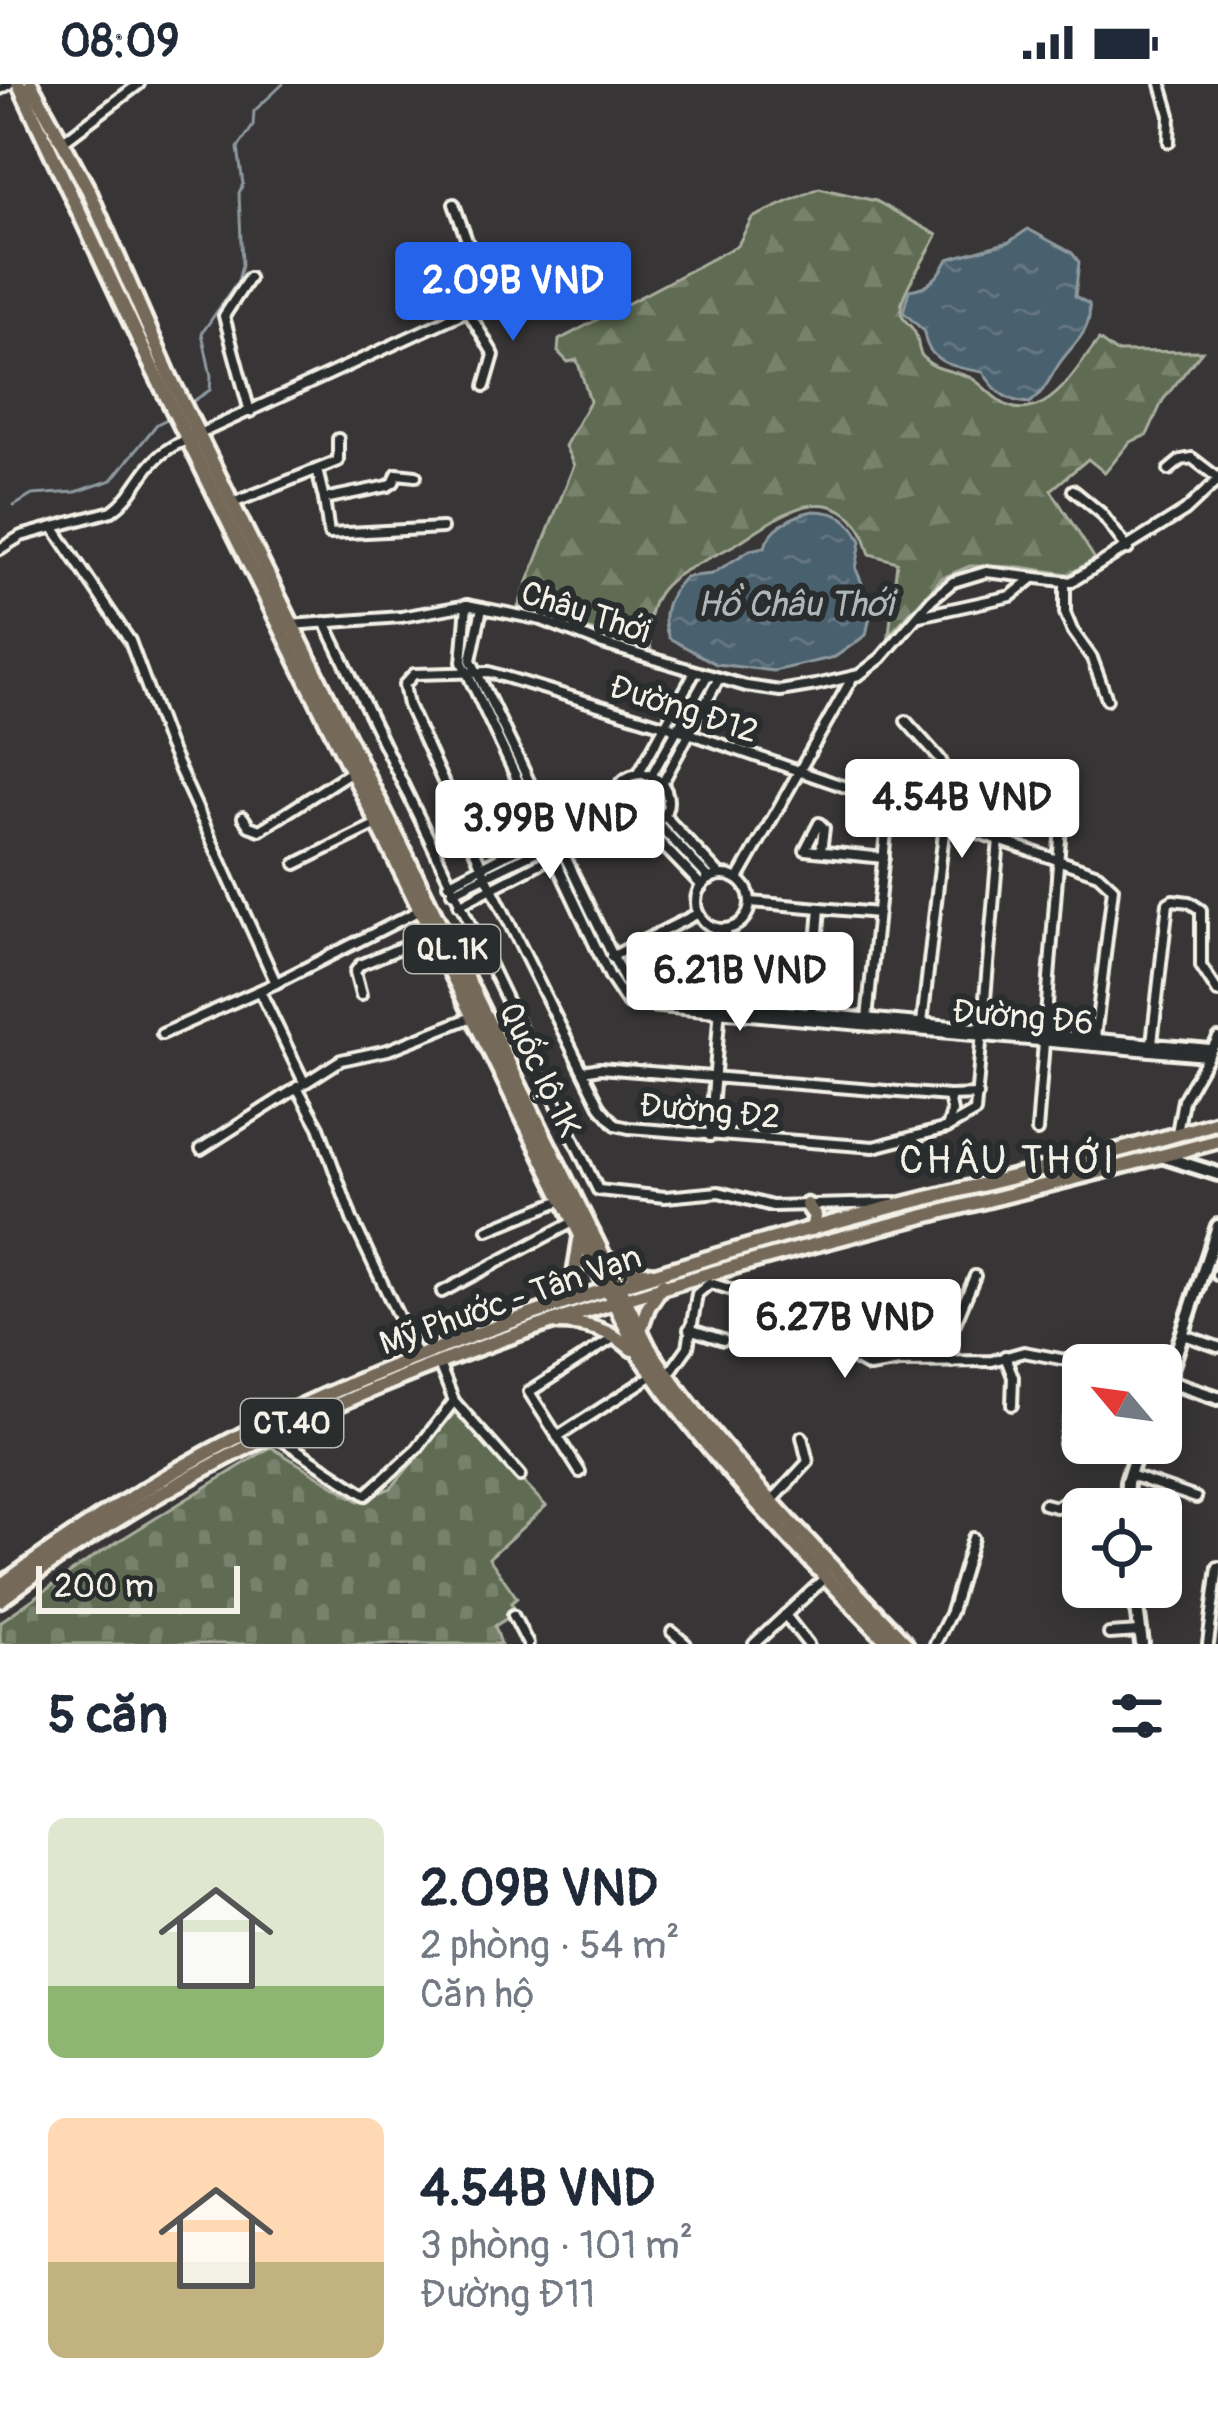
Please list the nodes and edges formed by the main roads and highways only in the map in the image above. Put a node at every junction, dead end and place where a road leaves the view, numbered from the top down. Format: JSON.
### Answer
{"nodes":[{"id":1,"x":19,"y":84,"type":"edge"},
{"id":2,"x":31,"y":84,"type":"edge"},
{"id":3,"x":176,"y":401,"type":"junction"},
{"id":4,"x":193,"y":435,"type":"junction"},
{"id":5,"x":287,"y":626,"type":"junction"},
{"id":6,"x":1218,"y":1121,"type":"edge"},
{"id":7,"x":1177,"y":1134,"type":"junction"},
{"id":8,"x":1218,"y":1141,"type":"edge"},
{"id":9,"x":1178,"y":1151,"type":"junction"},
{"id":10,"x":807,"y":1205,"type":"road end"},
{"id":11,"x":577,"y":1227,"type":"junction"},
{"id":12,"x":812,"y":1229,"type":"junction"},
{"id":13,"x":604,"y":1258,"type":"junction"},
{"id":14,"x":662,"y":1280,"type":"junction"},
{"id":15,"x":615,"y":1294,"type":"junction"},
{"id":16,"x":549,"y":1317,"type":"junction"},
{"id":17,"x":640,"y":1331,"type":"junction"},
{"id":18,"x":640,"y":1354,"type":"junction"},
{"id":19,"x":660,"y":1375,"type":"junction"},
{"id":20,"x":0,"y":1586,"type":"edge"},
{"id":21,"x":0,"y":1600,"type":"edge"},
{"id":22,"x":890,"y":1644,"type":"edge"},
{"id":23,"x":906,"y":1644,"type":"edge"}],
"edges":[{"from":1,"to":3,"type":"main road","number":"QL.1K"},
{"from":2,"to":3,"type":"main road","number":"QL.1K"},
{"from":3,"to":4,"type":"main road","name":"Quốc lộ 1K","number":"QL.1K"},
{"from":4,"to":5,"type":"main road","name":"Quốc lộ 1K","number":"QL.1K"},
{"from":4,"to":5,"type":"main road","name":"Quốc lộ 1K","number":"QL.1K"},
{"from":5,"to":11,"type":"main road","name":"Quốc lộ 1K","number":"QL.1K"},
{"from":5,"to":13,"type":"main road","name":"Quốc lộ 1K","number":"QL.1K"},
{"from":6,"to":7,"type":"main road","name":"Mỹ Phước - Tân Vạn","number":"CT.40"},
{"from":7,"to":9,"type":"main road"},
{"from":7,"to":12,"type":"main road","name":"Mỹ Phước - Tân Vạn","number":"CT.40"},
{"from":8,"to":9,"type":"main road","name":"Mỹ Phước - Tân Vạn","number":"CT.40"},
{"from":9,"to":14,"type":"main road","name":"Mỹ Phước - Tân Vạn","number":"CT.40"},
{"from":10,"to":12,"type":"main road"},
{"from":11,"to":15,"type":"main road","name":"Quốc lộ 1K","number":"QL.1K"},
{"from":11,"to":16,"type":"main road"},
{"from":12,"to":14,"type":"main road","name":"Mỹ Phước - Tân Vạn","number":"CT.40"},
{"from":13,"to":14,"type":"main road"},
{"from":13,"to":15,"type":"main road","name":"Quốc lộ 1K","number":"QL.1K"},
{"from":14,"to":15,"type":"main road","name":"Mỹ Phước - Tân Vạn","number":"CT.40"},
{"from":14,"to":17,"type":"main road"},
{"from":15,"to":16,"type":"main road","name":"Mỹ Phước - Tân Vạn","number":"CT.40"},
{"from":15,"to":17,"type":"main road","name":"Quốc lộ 1K","number":"QL.1K"},
{"from":15,"to":18,"type":"main road","name":"Quốc lộ 1K","number":"QL.1K"},
{"from":16,"to":18,"type":"main road"},
{"from":16,"to":20,"type":"main road","name":"Mỹ Phước - Tân Vạn","number":"CT.40"},
{"from":16,"to":21,"type":"main road","name":"Mỹ Phước - Tân Vạn","number":"CT.40"},
{"from":17,"to":19,"type":"main road","name":"Quốc lộ 1K","number":"QL.1K"},
{"from":18,"to":19,"type":"main road","name":"Quốc lộ 1K","number":"QL.1K"},
{"from":19,"to":22,"type":"main road","name":"Quốc lộ 1K","number":"QL.1K"},
{"from":19,"to":23,"type":"main road","name":"Quốc lộ 1K","number":"QL.1K"}]}
